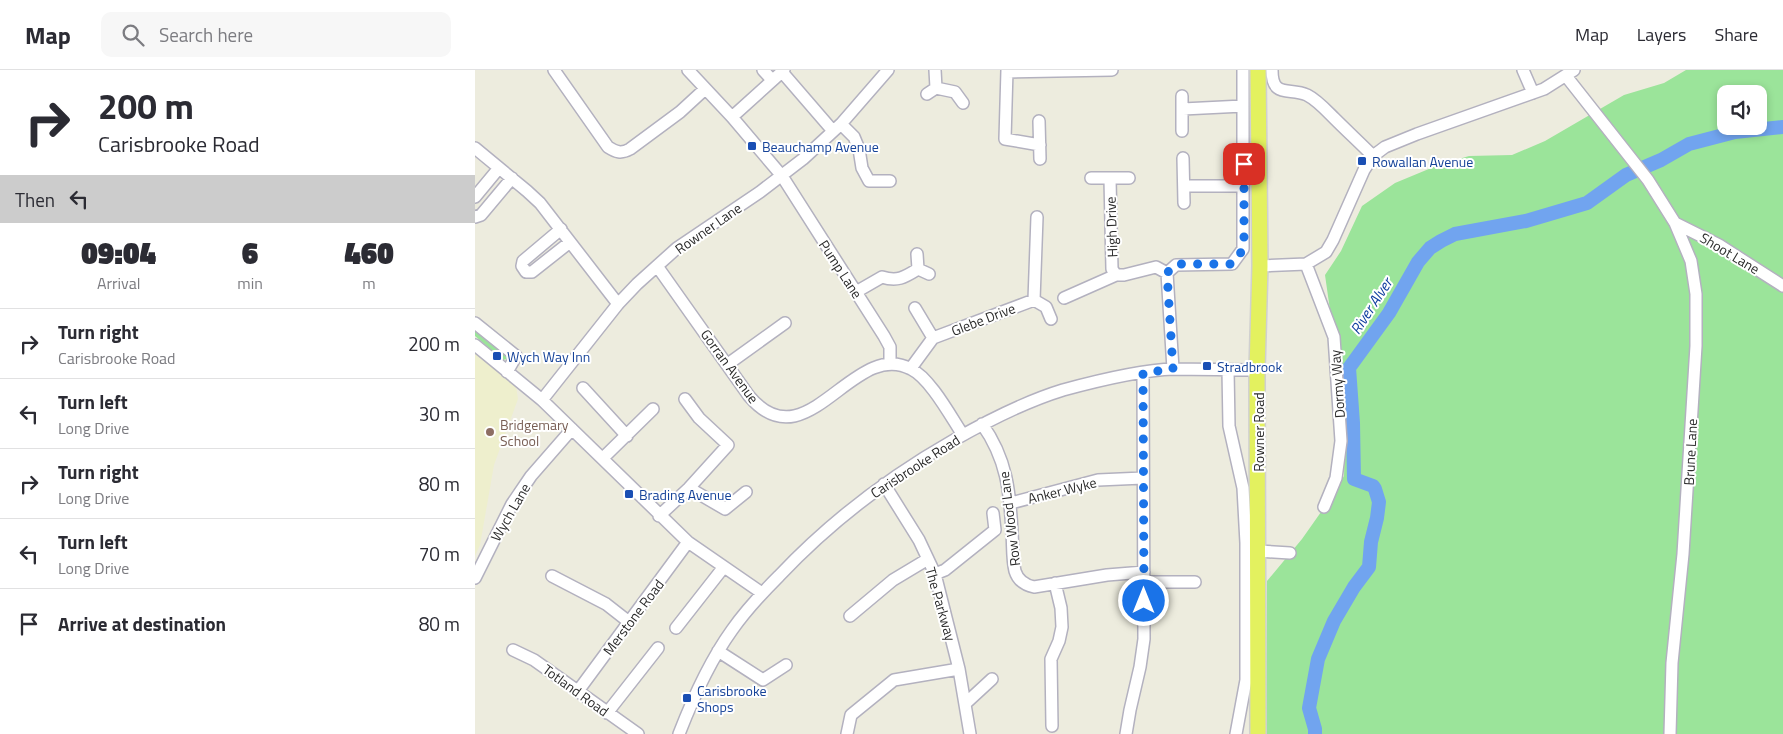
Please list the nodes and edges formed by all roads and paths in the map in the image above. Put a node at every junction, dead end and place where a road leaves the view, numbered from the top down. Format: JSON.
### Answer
{"nodes":[{"id":1,"x":554,"y":70,"type":"edge"},
{"id":2,"x":688,"y":70,"type":"edge"},
{"id":3,"x":763,"y":70,"type":"edge"},
{"id":4,"x":888,"y":70,"type":"edge"},
{"id":5,"x":935,"y":70,"type":"edge"},
{"id":6,"x":1112,"y":70,"type":"edge"},
{"id":7,"x":1243,"y":70,"type":"edge"},
{"id":8,"x":1259,"y":70,"type":"edge"},
{"id":9,"x":1272,"y":70,"type":"edge"},
{"id":10,"x":1523,"y":70,"type":"edge"},
{"id":11,"x":783,"y":71,"type":"edge"},
{"id":12,"x":1007,"y":71,"type":"edge"},
{"id":13,"x":1570,"y":73,"type":"edge"},
{"id":14,"x":772,"y":80,"type":"junction"},
{"id":15,"x":705,"y":89,"type":"junction"},
{"id":16,"x":1533,"y":93,"type":"junction"},
{"id":17,"x":1182,"y":96,"type":"dead end"},
{"id":18,"x":963,"y":102,"type":"dead end"},
{"id":19,"x":1243,"y":106,"type":"junction"},
{"id":20,"x":1183,"y":109,"type":"junction"},
{"id":21,"x":732,"y":117,"type":"junction"},
{"id":22,"x":1039,"y":121,"type":"dead end"},
{"id":23,"x":837,"y":128,"type":"junction"},
{"id":24,"x":1182,"y":131,"type":"dead end"},
{"id":25,"x":1039,"y":145,"type":"junction"},
{"id":26,"x":475,"y":148,"type":"edge"},
{"id":27,"x":1373,"y":156,"type":"junction"},
{"id":28,"x":1183,"y":158,"type":"dead end"},
{"id":29,"x":1040,"y":159,"type":"dead end"},
{"id":30,"x":499,"y":168,"type":"junction"},
{"id":31,"x":782,"y":176,"type":"junction"},
{"id":32,"x":512,"y":178,"type":"junction"},
{"id":33,"x":1091,"y":178,"type":"dead end"},
{"id":34,"x":1110,"y":178,"type":"junction"},
{"id":35,"x":1129,"y":178,"type":"dead end"},
{"id":36,"x":889,"y":181,"type":"dead end"},
{"id":37,"x":1244,"y":184,"type":"junction"},
{"id":38,"x":1184,"y":186,"type":"junction"},
{"id":39,"x":475,"y":197,"type":"edge"},
{"id":40,"x":1184,"y":202,"type":"dead end"},
{"id":41,"x":475,"y":217,"type":"edge"},
{"id":42,"x":1037,"y":217,"type":"dead end"},
{"id":43,"x":1675,"y":223,"type":"junction"},
{"id":44,"x":561,"y":229,"type":"junction"},
{"id":45,"x":571,"y":242,"type":"junction"},
{"id":46,"x":917,"y":254,"type":"dead end"},
{"id":47,"x":1307,"y":264,"type":"junction"},
{"id":48,"x":657,"y":266,"type":"junction"},
{"id":49,"x":1260,"y":266,"type":"junction"},
{"id":50,"x":918,"y":269,"type":"junction"},
{"id":51,"x":1167,"y":273,"type":"junction"},
{"id":52,"x":929,"y":274,"type":"dead end"},
{"id":53,"x":1116,"y":275,"type":"junction"},
{"id":54,"x":1783,"y":286,"type":"edge"},
{"id":55,"x":855,"y":292,"type":"junction"},
{"id":56,"x":1064,"y":298,"type":"dead end"},
{"id":57,"x":1033,"y":300,"type":"junction"},
{"id":58,"x":618,"y":304,"type":"junction"},
{"id":59,"x":915,"y":308,"type":"dead end"},
{"id":60,"x":1051,"y":319,"type":"dead end"},
{"id":61,"x":785,"y":322,"type":"dead end"},
{"id":62,"x":475,"y":324,"type":"edge"},
{"id":63,"x":933,"y":338,"type":"junction"},
{"id":64,"x":475,"y":345,"type":"edge"},
{"id":65,"x":728,"y":364,"type":"junction"},
{"id":66,"x":889,"y":364,"type":"junction"},
{"id":67,"x":911,"y":368,"type":"junction"},
{"id":68,"x":1173,"y":369,"type":"junction"},
{"id":69,"x":1228,"y":370,"type":"junction"},
{"id":70,"x":1257,"y":370,"type":"junction"},
{"id":71,"x":507,"y":372,"type":"junction"},
{"id":72,"x":1143,"y":373,"type":"junction"},
{"id":73,"x":583,"y":388,"type":"dead end"},
{"id":74,"x":542,"y":400,"type":"junction"},
{"id":75,"x":685,"y":400,"type":"dead end"},
{"id":76,"x":653,"y":409,"type":"dead end"},
{"id":77,"x":982,"y":424,"type":"junction"},
{"id":78,"x":572,"y":429,"type":"junction"},
{"id":79,"x":963,"y":435,"type":"junction"},
{"id":80,"x":627,"y":436,"type":"junction"},
{"id":81,"x":603,"y":458,"type":"junction"},
{"id":82,"x":1143,"y":478,"type":"junction"},
{"id":83,"x":884,"y":484,"type":"junction"},
{"id":84,"x":689,"y":488,"type":"junction"},
{"id":85,"x":746,"y":492,"type":"dead end"},
{"id":86,"x":1011,"y":503,"type":"junction"},
{"id":87,"x":1324,"y":507,"type":"dead end"},
{"id":88,"x":993,"y":514,"type":"dead end"},
{"id":89,"x":659,"y":516,"type":"junction"},
{"id":90,"x":688,"y":542,"type":"junction"},
{"id":91,"x":1258,"y":551,"type":"junction"},
{"id":92,"x":1290,"y":553,"type":"dead end"},
{"id":93,"x":928,"y":558,"type":"junction"},
{"id":94,"x":723,"y":568,"type":"junction"},
{"id":95,"x":935,"y":574,"type":"junction"},
{"id":96,"x":553,"y":576,"type":"dead end"},
{"id":97,"x":1144,"y":577,"type":"junction"},
{"id":98,"x":475,"y":578,"type":"edge"},
{"id":99,"x":1195,"y":582,"type":"dead end"},
{"id":100,"x":1055,"y":583,"type":"junction"},
{"id":101,"x":762,"y":594,"type":"junction"},
{"id":102,"x":849,"y":616,"type":"dead end"},
{"id":103,"x":629,"y":622,"type":"junction"},
{"id":104,"x":676,"y":628,"type":"dead end"},
{"id":105,"x":658,"y":648,"type":"dead end"},
{"id":106,"x":513,"y":650,"type":"dead end"},
{"id":107,"x":719,"y":651,"type":"junction"},
{"id":108,"x":786,"y":665,"type":"dead end"},
{"id":109,"x":959,"y":669,"type":"junction"},
{"id":110,"x":992,"y":679,"type":"dead end"},
{"id":111,"x":577,"y":691,"type":"junction"},
{"id":112,"x":965,"y":703,"type":"junction"},
{"id":113,"x":607,"y":713,"type":"junction"},
{"id":114,"x":1052,"y":726,"type":"dead end"},
{"id":115,"x":638,"y":734,"type":"edge"},
{"id":116,"x":679,"y":734,"type":"edge"},
{"id":117,"x":847,"y":734,"type":"edge"},
{"id":118,"x":970,"y":734,"type":"edge"},
{"id":119,"x":1126,"y":734,"type":"edge"},
{"id":120,"x":1236,"y":734,"type":"edge"},
{"id":121,"x":1258,"y":734,"type":"edge"},
{"id":122,"x":1670,"y":734,"type":"edge"}],
"edges":[{"from":1,"to":15,"type":"street"},
{"from":2,"to":15,"type":"street"},
{"from":3,"to":14,"type":"street"},
{"from":4,"to":23,"type":"street","name":"Rowner Lane"},
{"from":5,"to":18,"type":"street"},
{"from":6,"to":12,"type":"street"},
{"from":7,"to":19,"type":"street"},
{"from":8,"to":49,"type":"main road","name":"Rowner Road"},
{"from":9,"to":27,"type":"street"},
{"from":10,"to":16,"type":"street"},
{"from":11,"to":14,"type":"street"},
{"from":11,"to":23,"type":"street"},
{"from":12,"to":25,"type":"street"},
{"from":13,"to":16,"type":"street"},
{"from":13,"to":43,"type":"street","name":"Brune Lane"},
{"from":14,"to":21,"type":"street"},
{"from":15,"to":21,"type":"street"},
{"from":16,"to":27,"type":"street"},
{"from":17,"to":20,"type":"street"},
{"from":19,"to":20,"type":"street"},
{"from":19,"to":37,"type":"street"},
{"from":20,"to":24,"type":"street"},
{"from":21,"to":31,"type":"street"},
{"from":22,"to":25,"type":"street"},
{"from":23,"to":31,"type":"street","name":"Rowner Lane"},
{"from":23,"to":36,"type":"street"},
{"from":25,"to":29,"type":"street"},
{"from":26,"to":30,"type":"street"},
{"from":27,"to":47,"type":"street"},
{"from":28,"to":38,"type":"street"},
{"from":30,"to":32,"type":"street"},
{"from":30,"to":39,"type":"street"},
{"from":31,"to":48,"type":"street","name":"Rowner Lane"},
{"from":31,"to":55,"type":"street","name":"Pump Lane"},
{"from":32,"to":41,"type":"street"},
{"from":32,"to":44,"type":"street"},
{"from":33,"to":34,"type":"street","name":"High Drive"},
{"from":34,"to":35,"type":"street","name":"High Drive"},
{"from":34,"to":53,"type":"street","name":"High Drive"},
{"from":37,"to":38,"type":"street"},
{"from":37,"to":51,"type":"street"},
{"from":38,"to":40,"type":"street"},
{"from":42,"to":57,"type":"street","name":"Glebe Drive"},
{"from":43,"to":54,"type":"street","name":"Shoot Lane"},
{"from":43,"to":122,"type":"street","name":"Brune Lane"},
{"from":44,"to":45,"type":"street"},
{"from":44,"to":45,"type":"street"},
{"from":45,"to":58,"type":"street"},
{"from":46,"to":50,"type":"street"},
{"from":47,"to":49,"type":"street"},
{"from":47,"to":87,"type":"street","name":"Dormy Way"},
{"from":48,"to":58,"type":"street","name":"Rowner Lane"},
{"from":48,"to":65,"type":"street","name":"Gorran Avenue"},
{"from":49,"to":70,"type":"main road","name":"Rowner Road"},
{"from":50,"to":52,"type":"street"},
{"from":50,"to":55,"type":"street"},
{"from":51,"to":53,"type":"street"},
{"from":51,"to":68,"type":"street"},
{"from":53,"to":56,"type":"street"},
{"from":55,"to":66,"type":"street","name":"Pump Lane"},
{"from":57,"to":60,"type":"street","name":"Glebe Drive"},
{"from":57,"to":63,"type":"street","name":"Glebe Drive"},
{"from":58,"to":74,"type":"street","name":"Rowner Lane"},
{"from":59,"to":63,"type":"street","name":"Glebe Drive"},
{"from":61,"to":65,"type":"street"},
{"from":62,"to":71,"type":"street"},
{"from":63,"to":67,"type":"street","name":"Glebe Drive"},
{"from":64,"to":71,"type":"street"},
{"from":65,"to":66,"type":"street","name":"Gorran Avenue"},
{"from":66,"to":67,"type":"street","name":"Gorran Avenue"},
{"from":67,"to":79,"type":"street"},
{"from":68,"to":69,"type":"street","name":"Carisbrooke Road"},
{"from":68,"to":72,"type":"street","name":"Carisbrooke Road"},
{"from":69,"to":70,"type":"street","name":"Carisbrooke Road"},
{"from":69,"to":120,"type":"street"},
{"from":70,"to":91,"type":"main road","name":"Rowner Road"},
{"from":71,"to":74,"type":"street"},
{"from":72,"to":77,"type":"street","name":"Carisbrooke Road"},
{"from":72,"to":82,"type":"street"},
{"from":73,"to":80,"type":"street"},
{"from":74,"to":78,"type":"street"},
{"from":75,"to":84,"type":"street"},
{"from":76,"to":80,"type":"street"},
{"from":77,"to":79,"type":"street","name":"Carisbrooke Road"},
{"from":77,"to":86,"type":"street","name":"Row Wood Lane"},
{"from":78,"to":81,"type":"street"},
{"from":78,"to":98,"type":"street","name":"Wych Lane"},
{"from":79,"to":83,"type":"street","name":"Carisbrooke Road"},
{"from":80,"to":81,"type":"street"},
{"from":81,"to":89,"type":"street"},
{"from":82,"to":86,"type":"street","name":"Anker Wyke"},
{"from":82,"to":97,"type":"street"},
{"from":83,"to":93,"type":"street","name":"The Parkway"},
{"from":83,"to":101,"type":"street","name":"Carisbrooke Road"},
{"from":84,"to":85,"type":"street"},
{"from":84,"to":89,"type":"street"},
{"from":86,"to":100,"type":"street","name":"Row Wood Lane"},
{"from":88,"to":95,"type":"street"},
{"from":89,"to":90,"type":"street"},
{"from":90,"to":94,"type":"street"},
{"from":90,"to":103,"type":"street","name":"Merstone Road"},
{"from":91,"to":92,"type":"street"},
{"from":91,"to":121,"type":"main road","name":"Rowner Road"},
{"from":93,"to":95,"type":"street","name":"The Parkway"},
{"from":93,"to":102,"type":"street"},
{"from":94,"to":101,"type":"street"},
{"from":94,"to":104,"type":"street"},
{"from":95,"to":109,"type":"street","name":"The Parkway"},
{"from":96,"to":103,"type":"street"},
{"from":97,"to":99,"type":"street","name":"Row Wood Lane"},
{"from":97,"to":100,"type":"street","name":"Row Wood Lane"},
{"from":97,"to":119,"type":"street"},
{"from":100,"to":114,"type":"street"},
{"from":101,"to":107,"type":"street","name":"Carisbrooke Road"},
{"from":103,"to":111,"type":"street","name":"Merstone Road"},
{"from":105,"to":113,"type":"street"},
{"from":106,"to":111,"type":"street","name":"Totland Road"},
{"from":107,"to":108,"type":"street"},
{"from":107,"to":116,"type":"street","name":"Carisbrooke Road"},
{"from":109,"to":112,"type":"street","name":"The Parkway"},
{"from":109,"to":117,"type":"street"},
{"from":110,"to":112,"type":"street"},
{"from":111,"to":113,"type":"street","name":"Totland Road"},
{"from":112,"to":118,"type":"street","name":"The Parkway"},
{"from":113,"to":115,"type":"street","name":"Totland Road"}]}
